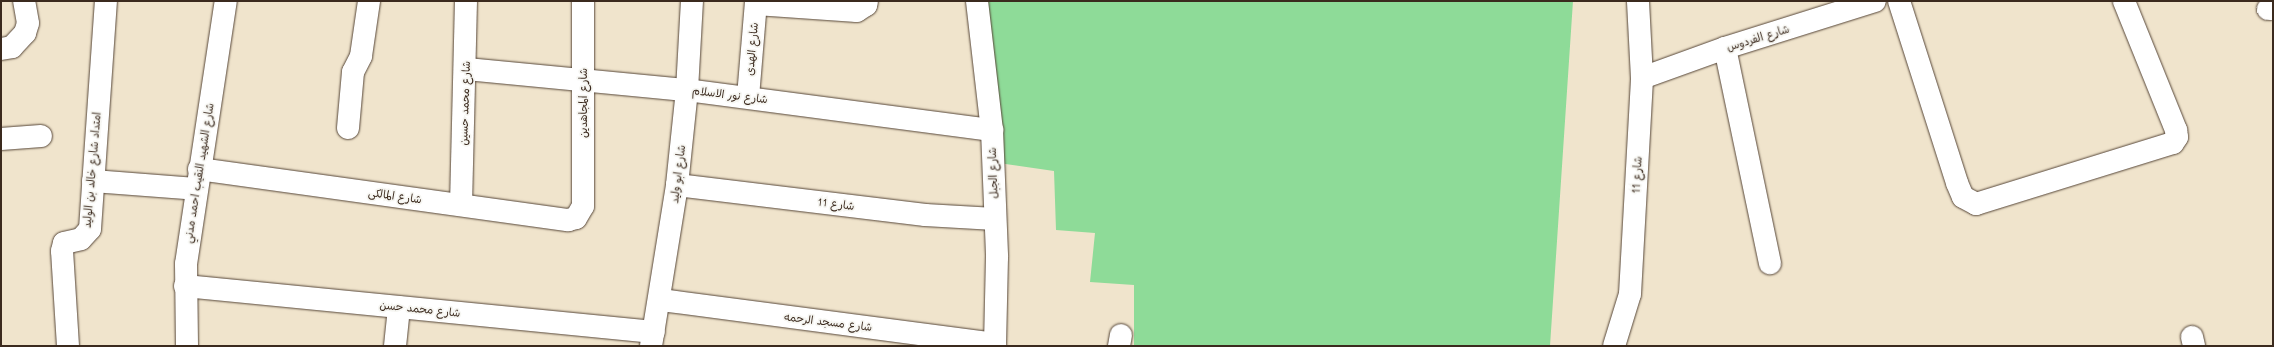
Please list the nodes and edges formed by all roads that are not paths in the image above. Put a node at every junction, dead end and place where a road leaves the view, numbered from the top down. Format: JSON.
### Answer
{"nodes":[{"id":1,"x":24,"y":1,"type":"edge"},
{"id":2,"x":106,"y":1,"type":"edge"},
{"id":3,"x":226,"y":1,"type":"edge"},
{"id":4,"x":369,"y":1,"type":"edge"},
{"id":5,"x":466,"y":1,"type":"edge"},
{"id":6,"x":583,"y":1,"type":"edge"},
{"id":7,"x":692,"y":1,"type":"edge"},
{"id":8,"x":867,"y":1,"type":"edge"},
{"id":9,"x":977,"y":1,"type":"edge"},
{"id":10,"x":1638,"y":1,"type":"edge"},
{"id":11,"x":1875,"y":1,"type":"edge"},
{"id":12,"x":1899,"y":1,"type":"edge"},
{"id":13,"x":2124,"y":1,"type":"edge"},
{"id":14,"x":756,"y":3,"type":"edge"},
{"id":15,"x":6,"y":48,"type":"edge"},
{"id":16,"x":1725,"y":48,"type":"junction"},
{"id":17,"x":467,"y":69,"type":"junction"},
{"id":18,"x":1642,"y":78,"type":"junction"},
{"id":19,"x":583,"y":80,"type":"junction"},
{"id":20,"x":687,"y":90,"type":"junction"},
{"id":21,"x":748,"y":98,"type":"junction"},
{"id":22,"x":348,"y":128,"type":"dead end"},
{"id":23,"x":992,"y":130,"type":"junction"},
{"id":24,"x":41,"y":136,"type":"dead end"},
{"id":25,"x":1,"y":139,"type":"edge"},
{"id":26,"x":197,"y":179,"type":"junction"},
{"id":27,"x":93,"y":181,"type":"junction"},
{"id":28,"x":677,"y":185,"type":"junction"},
{"id":29,"x":461,"y":205,"type":"junction"},
{"id":30,"x":583,"y":206,"type":"joint"},
{"id":31,"x":995,"y":218,"type":"junction"},
{"id":32,"x":1770,"y":263,"type":"dead end"},
{"id":33,"x":185,"y":286,"type":"junction"},
{"id":34,"x":661,"y":300,"type":"junction"},
{"id":35,"x":399,"y":307,"type":"junction"},
{"id":36,"x":653,"y":339,"type":"edge"},
{"id":37,"x":995,"y":345,"type":"edge"},
{"id":38,"x":68,"y":346,"type":"edge"},
{"id":39,"x":187,"y":346,"type":"edge"},
{"id":40,"x":395,"y":346,"type":"edge"},
{"id":41,"x":1614,"y":346,"type":"edge"}],
"edges":[{"from":1,"to":15,"type":"street"},
{"from":2,"to":27,"type":"street","name":"امتداد شارع خالد بن الوليد"},
{"from":3,"to":26,"type":"street","name":"شارع الشهيد النقيب احمد مدني"},
{"from":4,"to":22,"type":"street"},
{"from":5,"to":17,"type":"street","name":"شارع محمد حسين"},
{"from":6,"to":19,"type":"street","name":"شارع المجاهدين"},
{"from":7,"to":20,"type":"street","name":"شارع ابو وليد"},
{"from":8,"to":14,"type":"street"},
{"from":9,"to":23,"type":"street","name":"شارع الجبل"},
{"from":10,"to":18,"type":"street","name":"شارع 11"},
{"from":11,"to":16,"type":"street","name":"شارع الفردوس"},
{"from":12,"to":13,"type":"street"},
{"from":14,"to":21,"type":"street","name":"شارع الهدى"},
{"from":16,"to":18,"type":"street","name":"شارع الفردوس"},
{"from":16,"to":32,"type":"street"},
{"from":17,"to":19,"type":"street","name":"شارع نور الاسلام"},
{"from":17,"to":29,"type":"street","name":"شارع محمد حسين"},
{"from":18,"to":41,"type":"street","name":"شارع 11"},
{"from":19,"to":20,"type":"street","name":"شارع نور الاسلام"},
{"from":19,"to":30,"type":"street","name":"شارع المجاهدين"},
{"from":20,"to":21,"type":"street","name":"شارع نور الاسلام"},
{"from":20,"to":28,"type":"street","name":"شارع ابو وليد"},
{"from":21,"to":23,"type":"street","name":"شارع نور الاسلام"},
{"from":23,"to":31,"type":"street","name":"شارع الجبل"},
{"from":24,"to":25,"type":"street"},
{"from":26,"to":27,"type":"street","name":"شارع المالكى"},
{"from":26,"to":29,"type":"street","name":"شارع المالكى"},
{"from":26,"to":33,"type":"street","name":"شارع الشهيد النقيب احمد مدني"},
{"from":27,"to":38,"type":"street","name":"امتداد شارع خالد بن الوليد"},
{"from":28,"to":31,"type":"street","name":"شارع 11"},
{"from":28,"to":34,"type":"street","name":"شارع ابو وليد"},
{"from":29,"to":30,"type":"street","name":"شارع المالكى"},
{"from":31,"to":37,"type":"street","name":"شارع الجبل"},
{"from":33,"to":35,"type":"street","name":"شارع محمد حسن"},
{"from":33,"to":39,"type":"street","name":"شارع الشهيد النقيب احمد مدني"},
{"from":34,"to":36,"type":"street","name":"شارع ابو وليد"},
{"from":34,"to":37,"type":"street","name":"شارع مسجد الرحمه"},
{"from":35,"to":36,"type":"street","name":"شارع محمد حسن"},
{"from":35,"to":40,"type":"street"}]}
